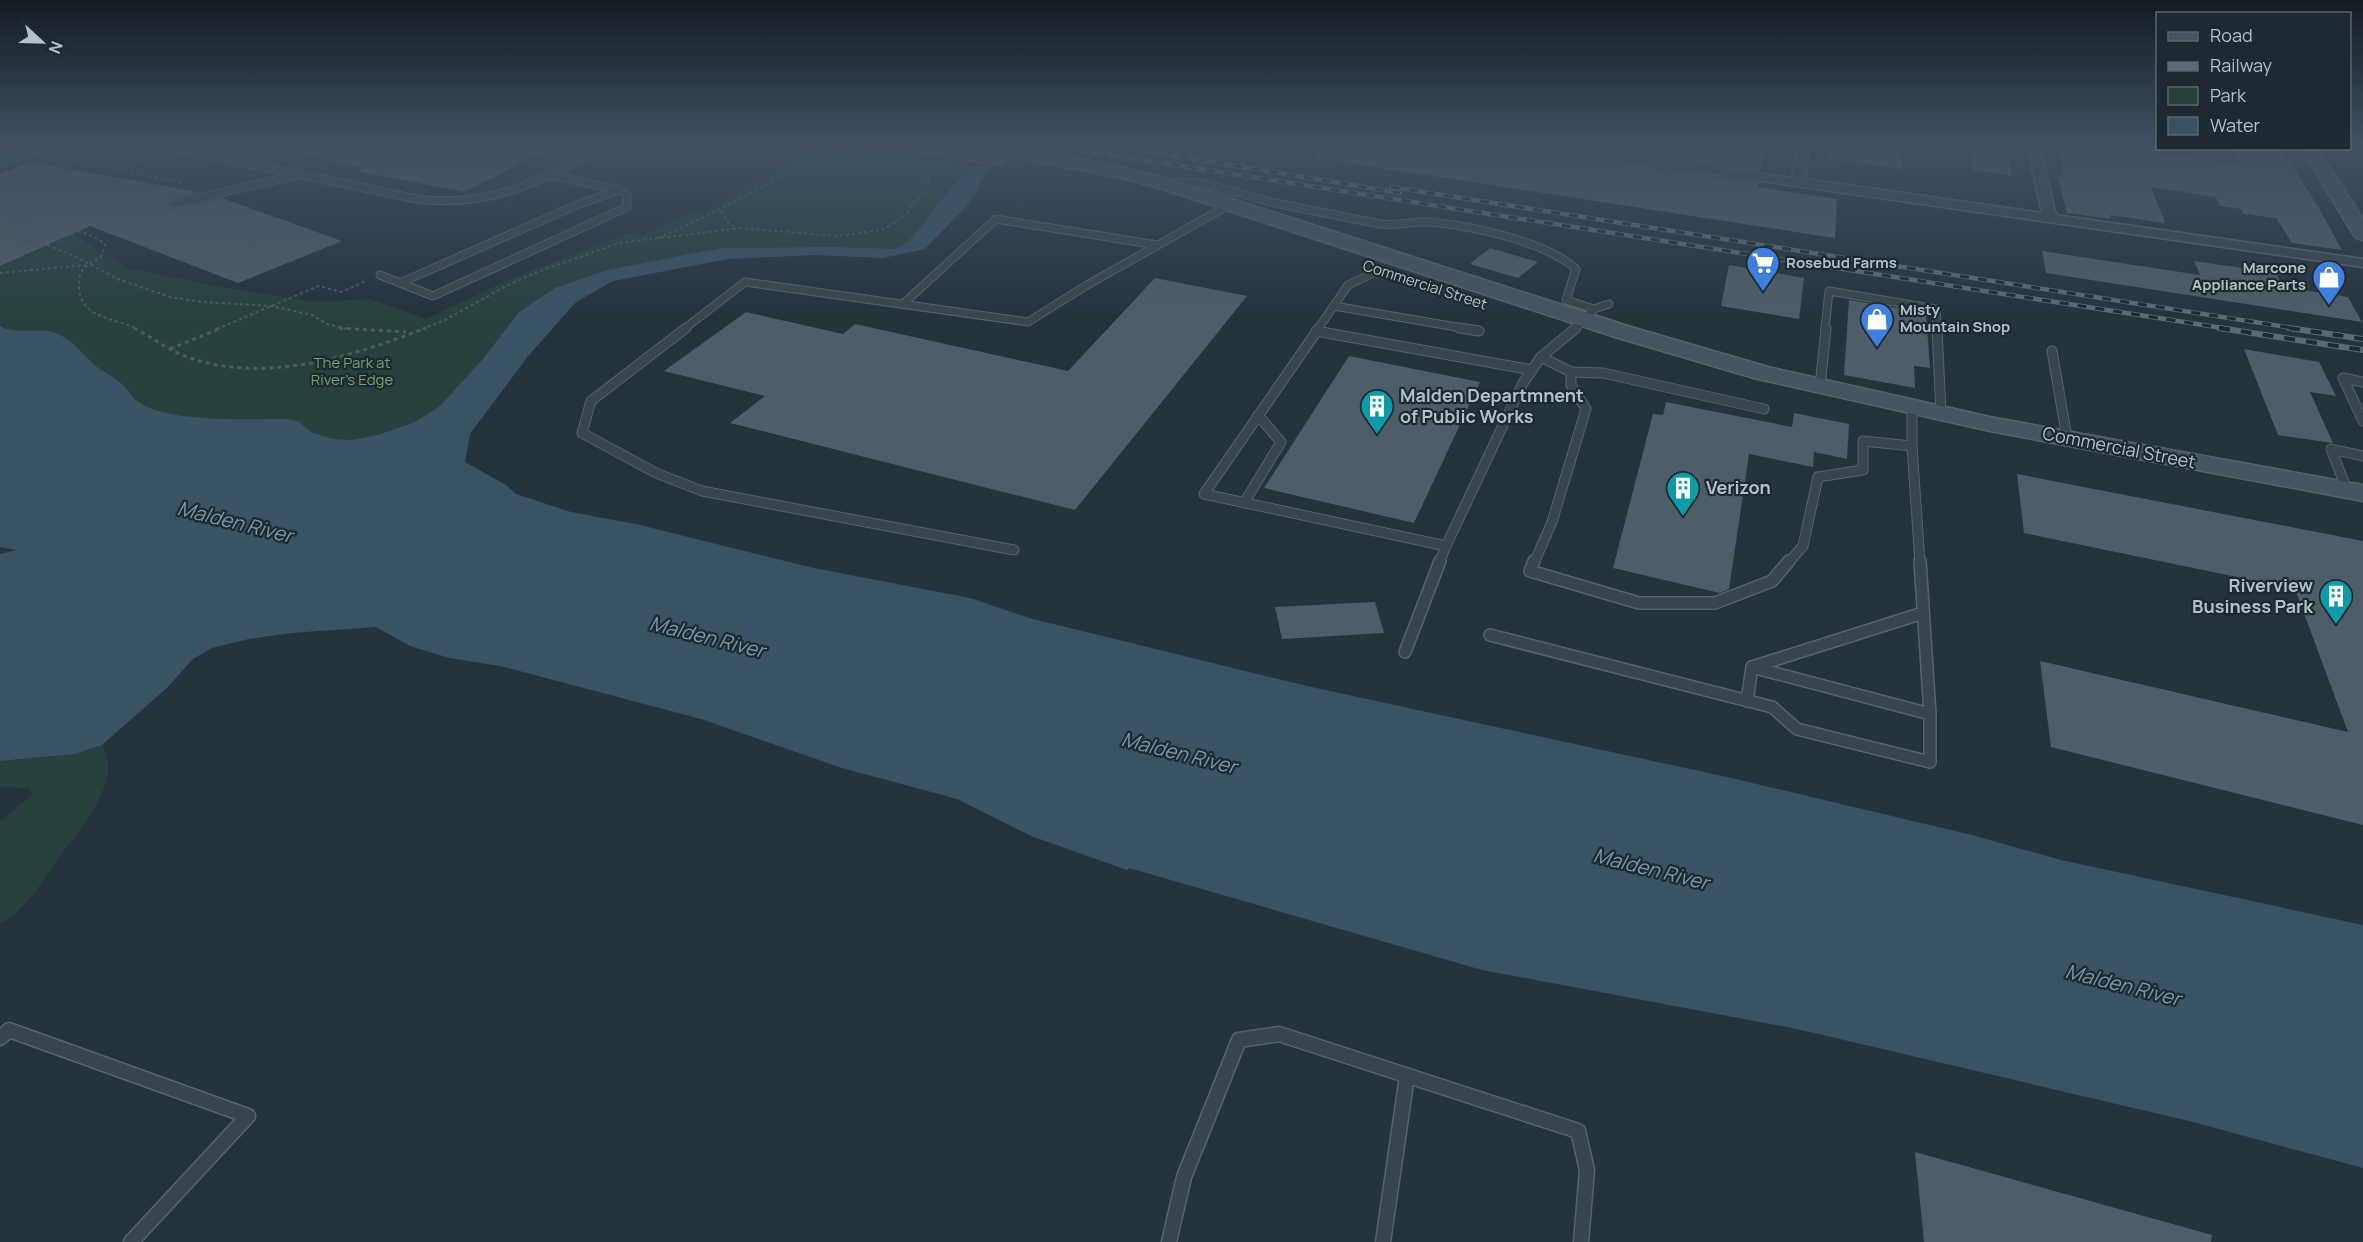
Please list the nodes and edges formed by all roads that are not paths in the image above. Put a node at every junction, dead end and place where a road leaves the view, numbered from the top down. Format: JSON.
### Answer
{"nodes":[{"id":1,"x":177,"y":203,"type":"edge"},
{"id":2,"x":582,"y":203,"type":"edge"},
{"id":3,"x":627,"y":203,"type":"edge"},
{"id":4,"x":1194,"y":203,"type":"edge"},
{"id":5,"x":1206,"y":203,"type":"edge"},
{"id":6,"x":1281,"y":203,"type":"edge"},
{"id":7,"x":1941,"y":203,"type":"edge"},
{"id":8,"x":2046,"y":203,"type":"edge"},
{"id":9,"x":2344,"y":203,"type":"edge"},
{"id":10,"x":173,"y":204,"type":"dead end"},
{"id":11,"x":1220,"y":209,"type":"junction"},
{"id":12,"x":2050,"y":219,"type":"junction"},
{"id":13,"x":2363,"y":234,"type":"edge"},
{"id":14,"x":1156,"y":245,"type":"junction"},
{"id":15,"x":2363,"y":263,"type":"edge"},
{"id":16,"x":1380,"y":270,"type":"junction"},
{"id":17,"x":380,"y":275,"type":"road end"},
{"id":18,"x":400,"y":283,"type":"junction"},
{"id":19,"x":904,"y":303,"type":"junction"},
{"id":20,"x":1609,"y":304,"type":"dead end"},
{"id":21,"x":1334,"y":306,"type":"junction"},
{"id":22,"x":1583,"y":320,"type":"junction"},
{"id":23,"x":1316,"y":331,"type":"junction"},
{"id":24,"x":1479,"y":332,"type":"dead end"},
{"id":25,"x":2052,"y":351,"type":"dead end"},
{"id":26,"x":1541,"y":357,"type":"junction"},
{"id":27,"x":1532,"y":370,"type":"junction"},
{"id":28,"x":1571,"y":372,"type":"junction"},
{"id":29,"x":2363,"y":382,"type":"edge"},
{"id":30,"x":1820,"y":387,"type":"junction"},
{"id":31,"x":1876,"y":400,"type":"junction"},
{"id":32,"x":1912,"y":407,"type":"junction"},
{"id":33,"x":1764,"y":409,"type":"dead end"},
{"id":34,"x":1941,"y":413,"type":"junction"},
{"id":35,"x":1258,"y":415,"type":"junction"},
{"id":36,"x":2363,"y":421,"type":"edge"},
{"id":37,"x":2067,"y":438,"type":"junction"},
{"id":38,"x":1912,"y":446,"type":"junction"},
{"id":39,"x":2363,"y":456,"type":"edge"},
{"id":40,"x":2355,"y":491,"type":"edge"},
{"id":41,"x":1244,"y":503,"type":"junction"},
{"id":42,"x":1446,"y":546,"type":"junction"},
{"id":43,"x":1014,"y":550,"type":"dead end"},
{"id":44,"x":1923,"y":613,"type":"junction"},
{"id":45,"x":1490,"y":635,"type":"dead end"},
{"id":46,"x":1405,"y":652,"type":"dead end"},
{"id":47,"x":1752,"y":667,"type":"junction"},
{"id":48,"x":1748,"y":700,"type":"junction"},
{"id":49,"x":1930,"y":714,"type":"junction"},
{"id":50,"x":0,"y":1038,"type":"edge"},
{"id":51,"x":1407,"y":1076,"type":"junction"},
{"id":52,"x":131,"y":1242,"type":"edge"},
{"id":53,"x":1169,"y":1242,"type":"edge"},
{"id":54,"x":1383,"y":1242,"type":"edge"},
{"id":55,"x":1581,"y":1242,"type":"edge"}],
"edges":[{"from":1,"to":10,"type":"lane"},
{"from":2,"to":18,"type":"lane"},
{"from":3,"to":18,"type":"lane"},
{"from":4,"to":11,"type":"main road","name":"Commercial Street"},
{"from":5,"to":11,"type":"main road","name":"Commercial Street"},
{"from":6,"to":22,"type":"lane"},
{"from":7,"to":12,"type":"street"},
{"from":8,"to":12,"type":"street"},
{"from":9,"to":13,"type":"main road"},
{"from":11,"to":14,"type":"lane"},
{"from":11,"to":16,"type":"main road","name":"Commercial Street"},
{"from":11,"to":22,"type":"main road","name":"Commercial Street"},
{"from":12,"to":15,"type":"street"},
{"from":14,"to":19,"type":"lane"},
{"from":14,"to":19,"type":"lane"},
{"from":16,"to":21,"type":"lane"},
{"from":16,"to":22,"type":"main road","name":"Commercial Street"},
{"from":17,"to":18,"type":"lane"},
{"from":19,"to":43,"type":"lane"},
{"from":20,"to":22,"type":"lane"},
{"from":21,"to":23,"type":"lane"},
{"from":21,"to":24,"type":"lane"},
{"from":22,"to":26,"type":"lane"},
{"from":22,"to":30,"type":"main road","name":"Commercial Street"},
{"from":22,"to":31,"type":"main road","name":"Commercial Street"},
{"from":23,"to":27,"type":"lane"},
{"from":23,"to":35,"type":"lane"},
{"from":25,"to":37,"type":"lane"},
{"from":26,"to":27,"type":"lane"},
{"from":26,"to":28,"type":"lane"},
{"from":27,"to":42,"type":"lane"},
{"from":28,"to":33,"type":"lane"},
{"from":28,"to":38,"type":"lane"},
{"from":29,"to":36,"type":"lane"},
{"from":30,"to":31,"type":"main road","name":"Commercial Street"},
{"from":30,"to":34,"type":"lane"},
{"from":31,"to":32,"type":"main road","name":"Commercial Street"},
{"from":32,"to":34,"type":"main road","name":"Commercial Street"},
{"from":32,"to":38,"type":"lane"},
{"from":34,"to":37,"type":"main road","name":"Commercial Street"},
{"from":35,"to":41,"type":"lane"},
{"from":35,"to":41,"type":"lane"},
{"from":37,"to":40,"type":"main road","name":"Commercial Street"},
{"from":38,"to":44,"type":"lane"},
{"from":39,"to":40,"type":"lane"},
{"from":41,"to":42,"type":"lane"},
{"from":42,"to":46,"type":"lane"},
{"from":44,"to":47,"type":"lane"},
{"from":44,"to":49,"type":"lane"},
{"from":45,"to":48,"type":"lane"},
{"from":47,"to":48,"type":"lane"},
{"from":47,"to":49,"type":"lane"},
{"from":48,"to":49,"type":"lane"},
{"from":50,"to":52,"type":"lane"},
{"from":51,"to":53,"type":"lane"},
{"from":51,"to":54,"type":"lane"},
{"from":51,"to":55,"type":"lane"}]}
